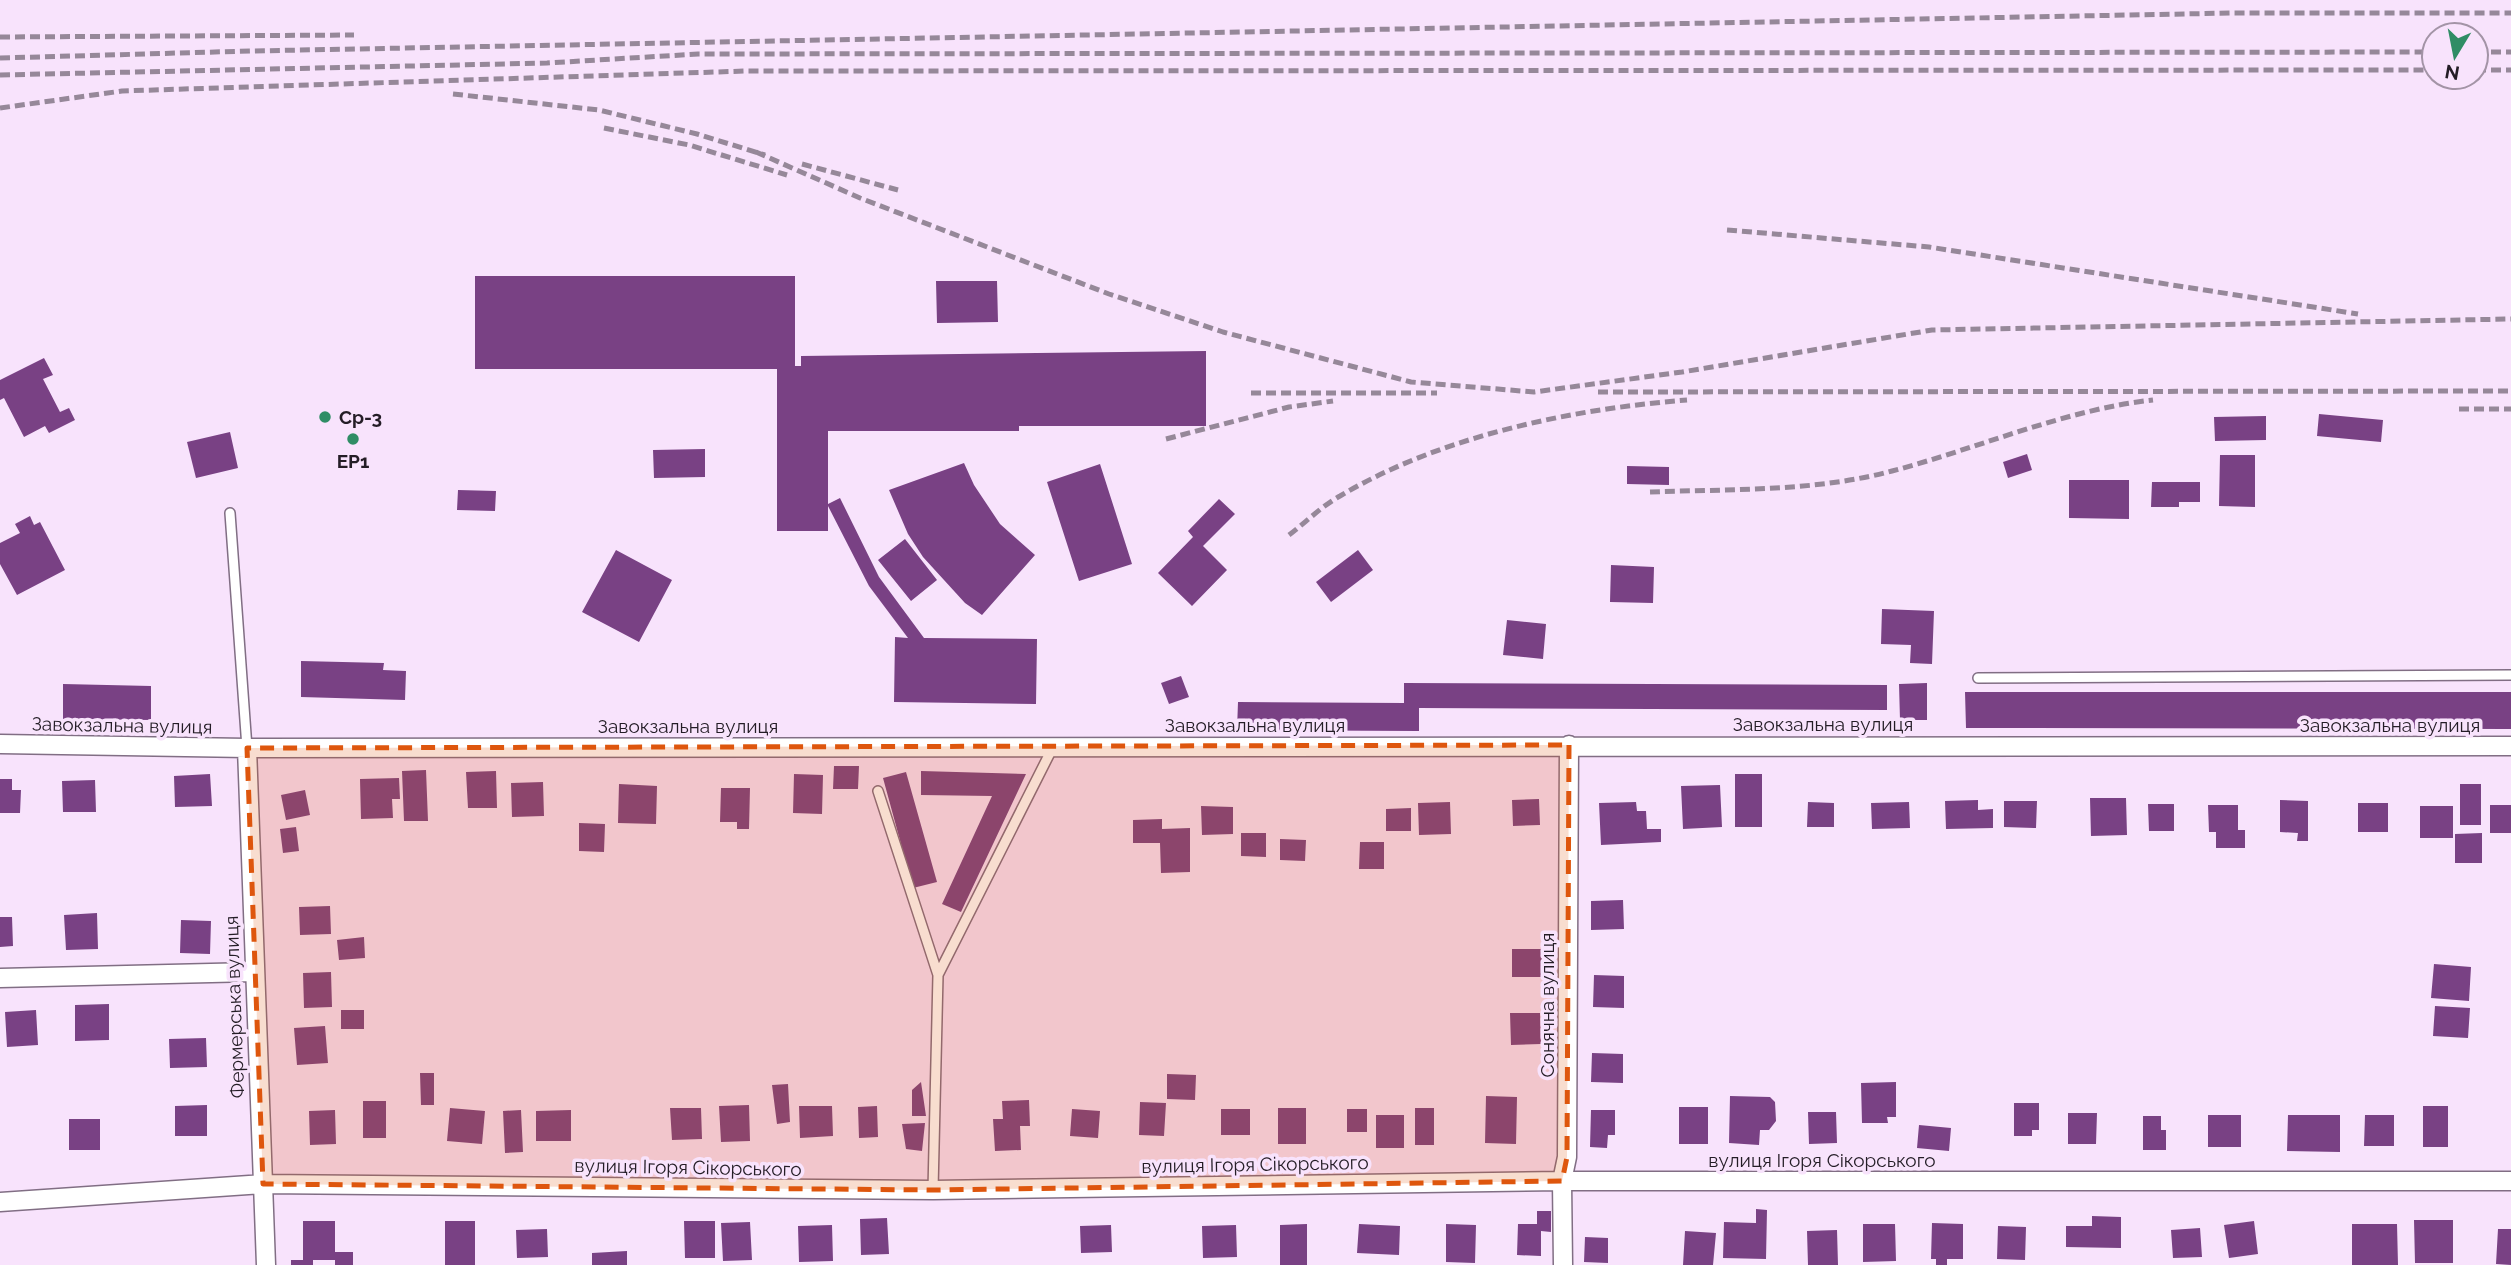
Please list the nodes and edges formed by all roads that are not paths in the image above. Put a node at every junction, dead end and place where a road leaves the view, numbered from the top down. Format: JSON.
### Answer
{"nodes":[{"id":1,"x":230,"y":513,"type":"dead end"},
{"id":2,"x":2511,"y":675,"type":"edge"},
{"id":3,"x":1978,"y":678,"type":"dead end"},
{"id":4,"x":0,"y":744,"type":"edge"},
{"id":5,"x":1569,"y":745,"type":"junction"},
{"id":6,"x":1053,"y":746,"type":"junction"},
{"id":7,"x":2511,"y":746,"type":"edge"},
{"id":8,"x":247,"y":748,"type":"junction"},
{"id":9,"x":878,"y":791,"type":"dead end"},
{"id":10,"x":253,"y":972,"type":"junction"},
{"id":11,"x":939,"y":975,"type":"junction"},
{"id":12,"x":0,"y":978,"type":"edge"},
{"id":13,"x":1562,"y":1181,"type":"junction"},
{"id":14,"x":2511,"y":1181,"type":"edge"},
{"id":15,"x":263,"y":1184,"type":"junction"},
{"id":16,"x":933,"y":1190,"type":"junction"},
{"id":17,"x":0,"y":1202,"type":"edge"},
{"id":18,"x":266,"y":1265,"type":"edge"},
{"id":19,"x":1563,"y":1265,"type":"edge"}],
"edges":[{"from":1,"to":8,"type":"lane"},
{"from":2,"to":3,"type":"lane"},
{"from":4,"to":8,"type":"street","name":"Завокзальна вулиця"},
{"from":5,"to":6,"type":"street","name":"Завокзальна вулиця"},
{"from":5,"to":7,"type":"street","name":"Завокзальна вулиця"},
{"from":5,"to":13,"type":"street","name":"Сонячна вулиця"},
{"from":6,"to":8,"type":"street","name":"Завокзальна вулиця"},
{"from":6,"to":11,"type":"lane"},
{"from":8,"to":10,"type":"street","name":"Фермерська вулиця"},
{"from":9,"to":11,"type":"lane"},
{"from":10,"to":12,"type":"street"},
{"from":10,"to":15,"type":"street","name":"Фермерська вулиця"},
{"from":11,"to":16,"type":"lane"},
{"from":13,"to":14,"type":"street","name":"вулиця Ігоря Сікорського"},
{"from":13,"to":16,"type":"street","name":"вулиця Ігоря Сікорського"},
{"from":13,"to":19,"type":"street","name":"Сонячна вулиця"},
{"from":15,"to":16,"type":"street","name":"вулиця Ігоря Сікорського"},
{"from":15,"to":17,"type":"street","name":"вулиця Ігоря Сікорського"},
{"from":15,"to":18,"type":"street","name":"Фермерська вулиця"}]}
